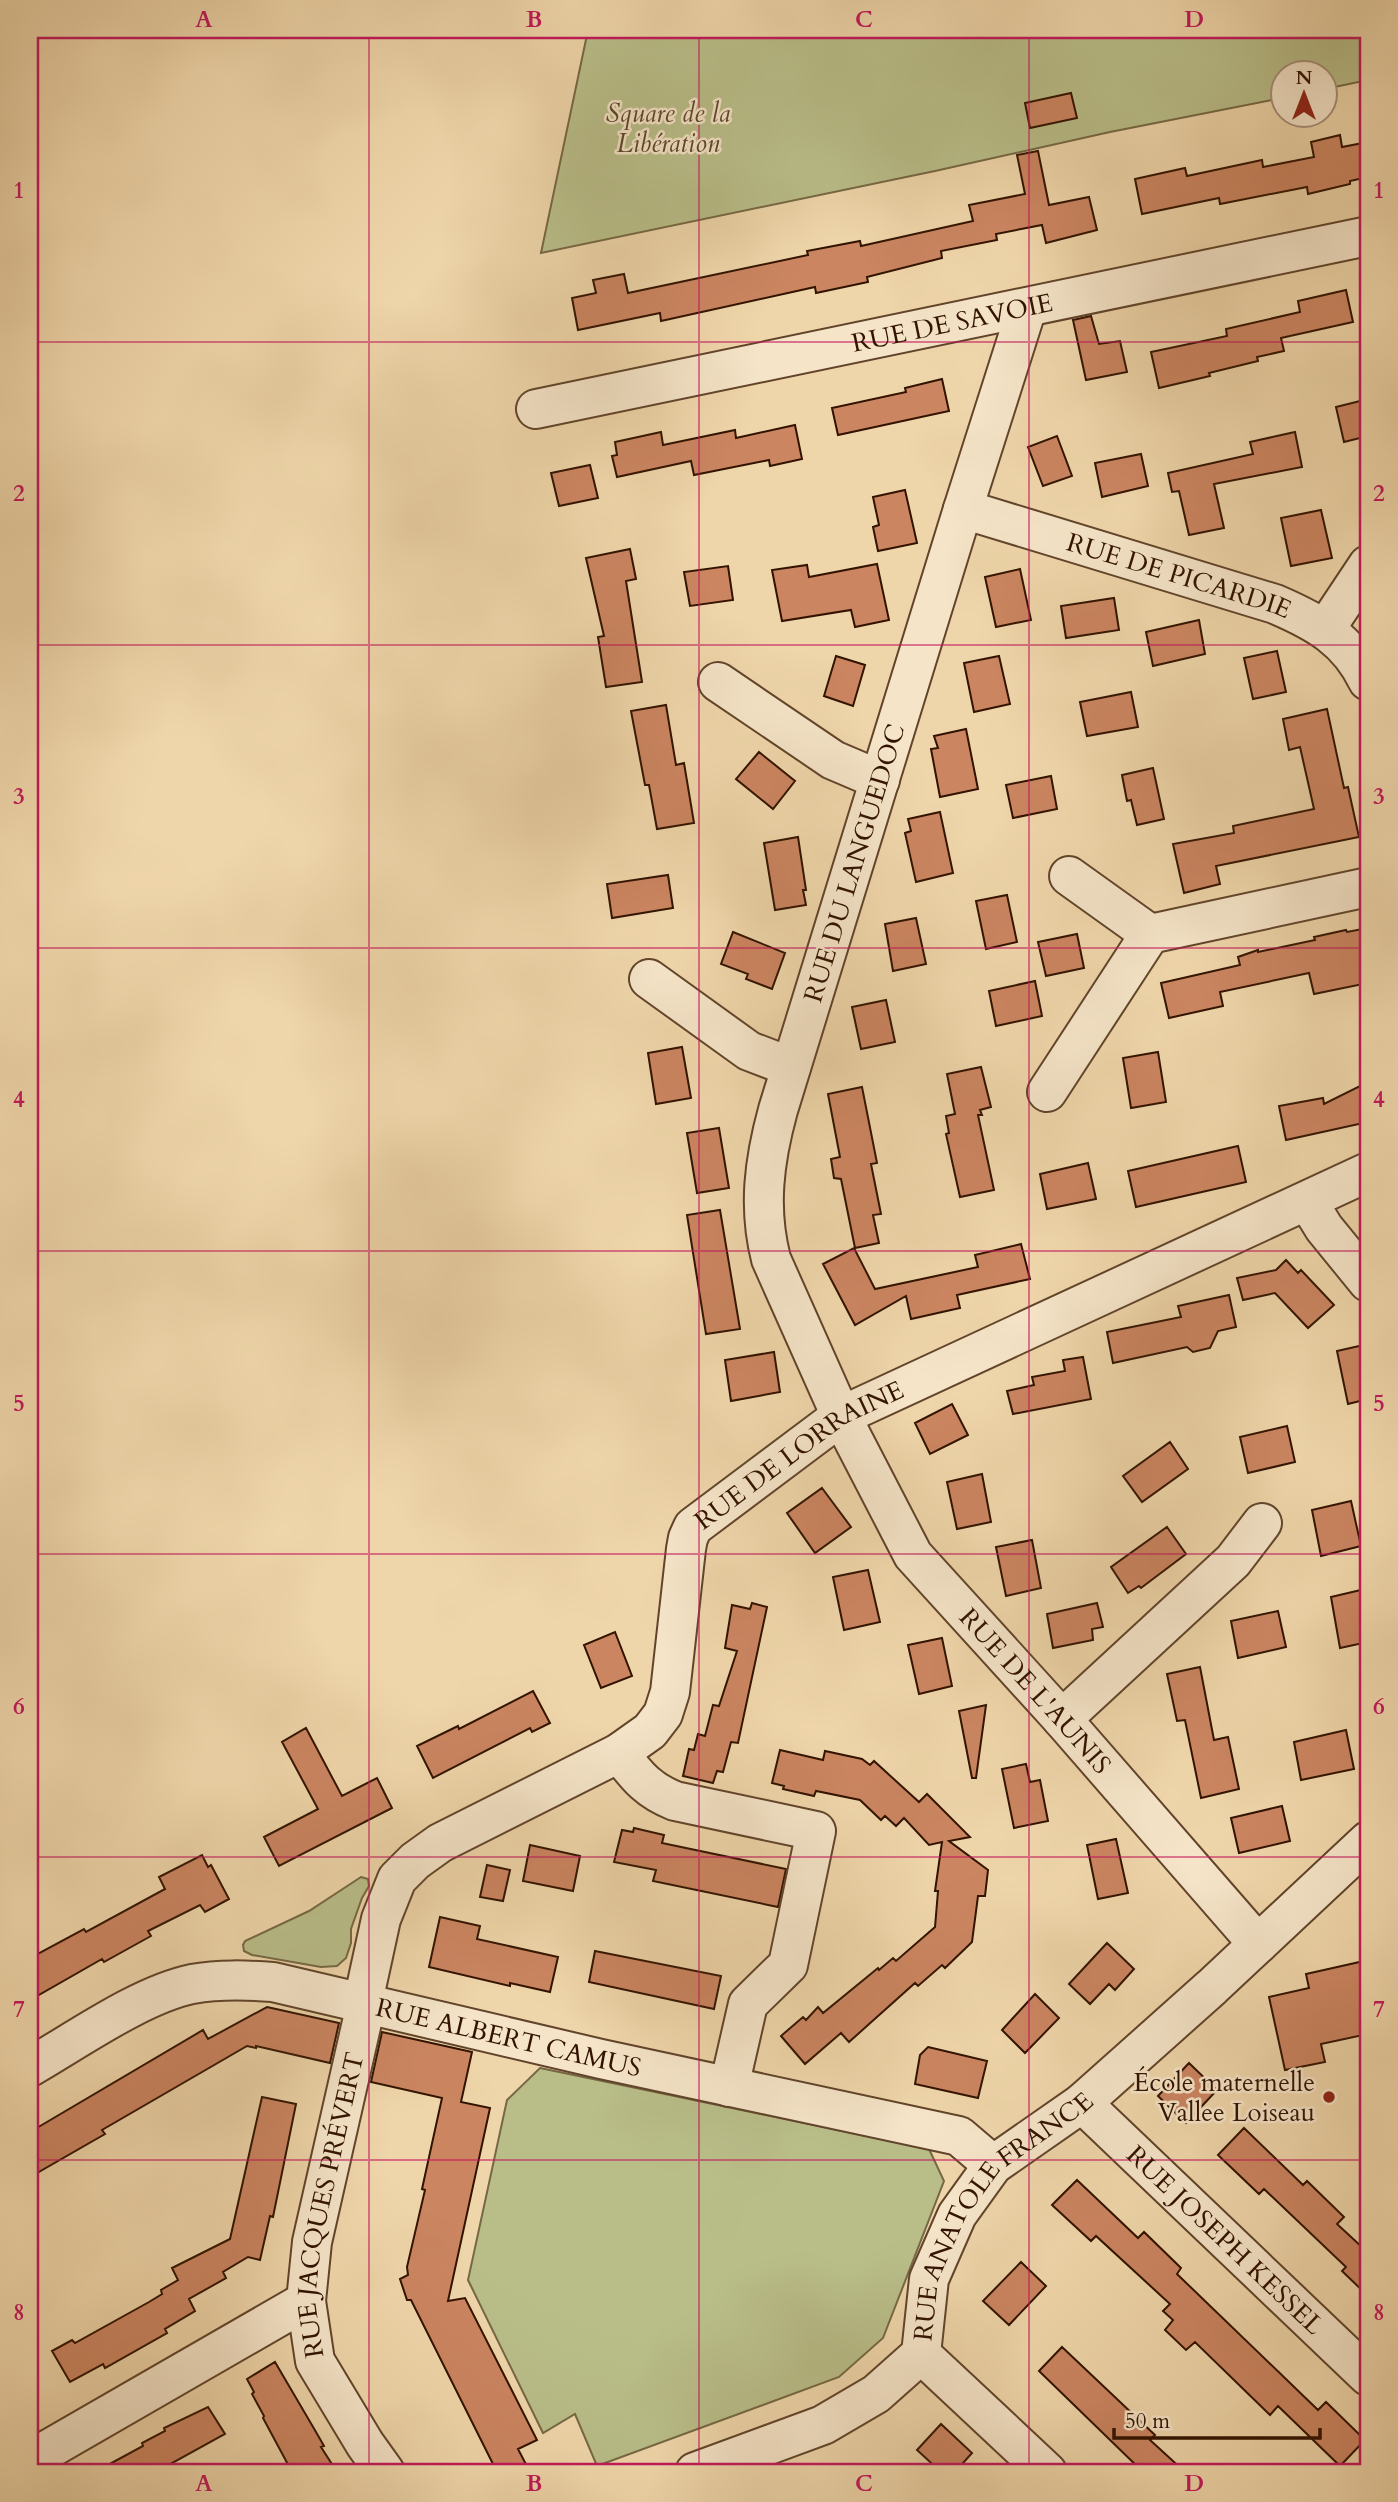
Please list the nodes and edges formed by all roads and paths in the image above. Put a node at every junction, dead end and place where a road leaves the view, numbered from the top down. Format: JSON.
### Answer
{"nodes":[{"id":1,"x":1368,"y":236,"type":"edge"},
{"id":2,"x":1027,"y":307,"type":"junction"},
{"id":3,"x":536,"y":409,"type":"dead end"},
{"id":4,"x":963,"y":509,"type":"junction"},
{"id":5,"x":1368,"y":565,"type":"edge"},
{"id":6,"x":1326,"y":628,"type":"junction"},
{"id":7,"x":1368,"y":681,"type":"edge"},
{"id":8,"x":718,"y":682,"type":"dead end"},
{"id":9,"x":880,"y":780,"type":"junction"},
{"id":10,"x":1069,"y":876,"type":"dead end"},
{"id":11,"x":1368,"y":887,"type":"edge"},
{"id":12,"x":1150,"y":934,"type":"junction"},
{"id":13,"x":649,"y":979,"type":"dead end"},
{"id":14,"x":791,"y":1067,"type":"junction"},
{"id":15,"x":1047,"y":1092,"type":"dead end"},
{"id":16,"x":1368,"y":1172,"type":"edge"},
{"id":17,"x":1308,"y":1202,"type":"junction"},
{"id":18,"x":1368,"y":1282,"type":"edge"},
{"id":19,"x":841,"y":1416,"type":"junction"},
{"id":20,"x":1262,"y":1523,"type":"dead end"},
{"id":21,"x":1062,"y":1719,"type":"junction"},
{"id":22,"x":619,"y":1753,"type":"junction"},
{"id":23,"x":1368,"y":1841,"type":"edge"},
{"id":24,"x":1258,"y":1944,"type":"junction"},
{"id":25,"x":365,"y":2003,"type":"junction"},
{"id":26,"x":30,"y":2067,"type":"edge"},
{"id":27,"x":729,"y":2087,"type":"junction"},
{"id":28,"x":1082,"y":2103,"type":"junction"},
{"id":29,"x":993,"y":2165,"type":"junction"},
{"id":30,"x":306,"y":2301,"type":"junction"},
{"id":31,"x":921,"y":2354,"type":"junction"},
{"id":32,"x":1368,"y":2376,"type":"edge"},
{"id":33,"x":30,"y":2459,"type":"edge"},
{"id":34,"x":385,"y":2472,"type":"edge"},
{"id":35,"x":695,"y":2472,"type":"edge"},
{"id":36,"x":1047,"y":2472,"type":"edge"}],
"edges":[{"from":1,"to":2,"type":"street","name":"RUE DE SAVOIE"},
{"from":2,"to":3,"type":"street","name":"RUE DE SAVOIE"},
{"from":2,"to":4,"type":"street","name":"RUE DU LANGUEDOC"},
{"from":4,"to":6,"type":"street","name":"RUE DE PICARDIE"},
{"from":4,"to":9,"type":"street","name":"RUE DU LANGUEDOC"},
{"from":5,"to":6,"type":"street"},
{"from":6,"to":7,"type":"street","name":"RUE DE PICARDIE"},
{"from":8,"to":9,"type":"street"},
{"from":9,"to":14,"type":"street","name":"RUE DU LANGUEDOC"},
{"from":10,"to":12,"type":"street"},
{"from":11,"to":12,"type":"street"},
{"from":12,"to":15,"type":"street"},
{"from":13,"to":14,"type":"street"},
{"from":14,"to":19,"type":"street","name":"RUE DU LANGUEDOC"},
{"from":16,"to":17,"type":"street","name":"RUE DE LORRAINE"},
{"from":17,"to":18,"type":"street"},
{"from":17,"to":19,"type":"street","name":"RUE DE LORRAINE"},
{"from":19,"to":21,"type":"street","name":"RUE DE L'AUNIS"},
{"from":19,"to":22,"type":"street","name":"RUE DE LORRAINE"},
{"from":20,"to":21,"type":"street"},
{"from":21,"to":24,"type":"street","name":"RUE DE L'AUNIS"},
{"from":22,"to":25,"type":"street","name":"RUE DE LORRAINE"},
{"from":22,"to":27,"type":"street"},
{"from":23,"to":24,"type":"street","name":"RUE ANATOLE FRANCE"},
{"from":24,"to":28,"type":"street","name":"RUE ANATOLE FRANCE"},
{"from":25,"to":26,"type":"street","name":"RUE ALBERT CAMUS"},
{"from":25,"to":27,"type":"street","name":"RUE ALBERT CAMUS"},
{"from":25,"to":30,"type":"street","name":"RUE JACQUES PRÉVERT"},
{"from":27,"to":29,"type":"street","name":"RUE ALBERT CAMUS"},
{"from":28,"to":29,"type":"street","name":"RUE ANATOLE FRANCE"},
{"from":28,"to":32,"type":"street","name":"RUE JOSEPH KESSEL"},
{"from":29,"to":31,"type":"street","name":"RUE ANATOLE FRANCE"},
{"from":30,"to":33,"type":"street"},
{"from":30,"to":34,"type":"street","name":"RUE JACQUES PRÉVERT"},
{"from":31,"to":35,"type":"street","name":"RUE ANATOLE FRANCE"},
{"from":31,"to":36,"type":"street"}]}
